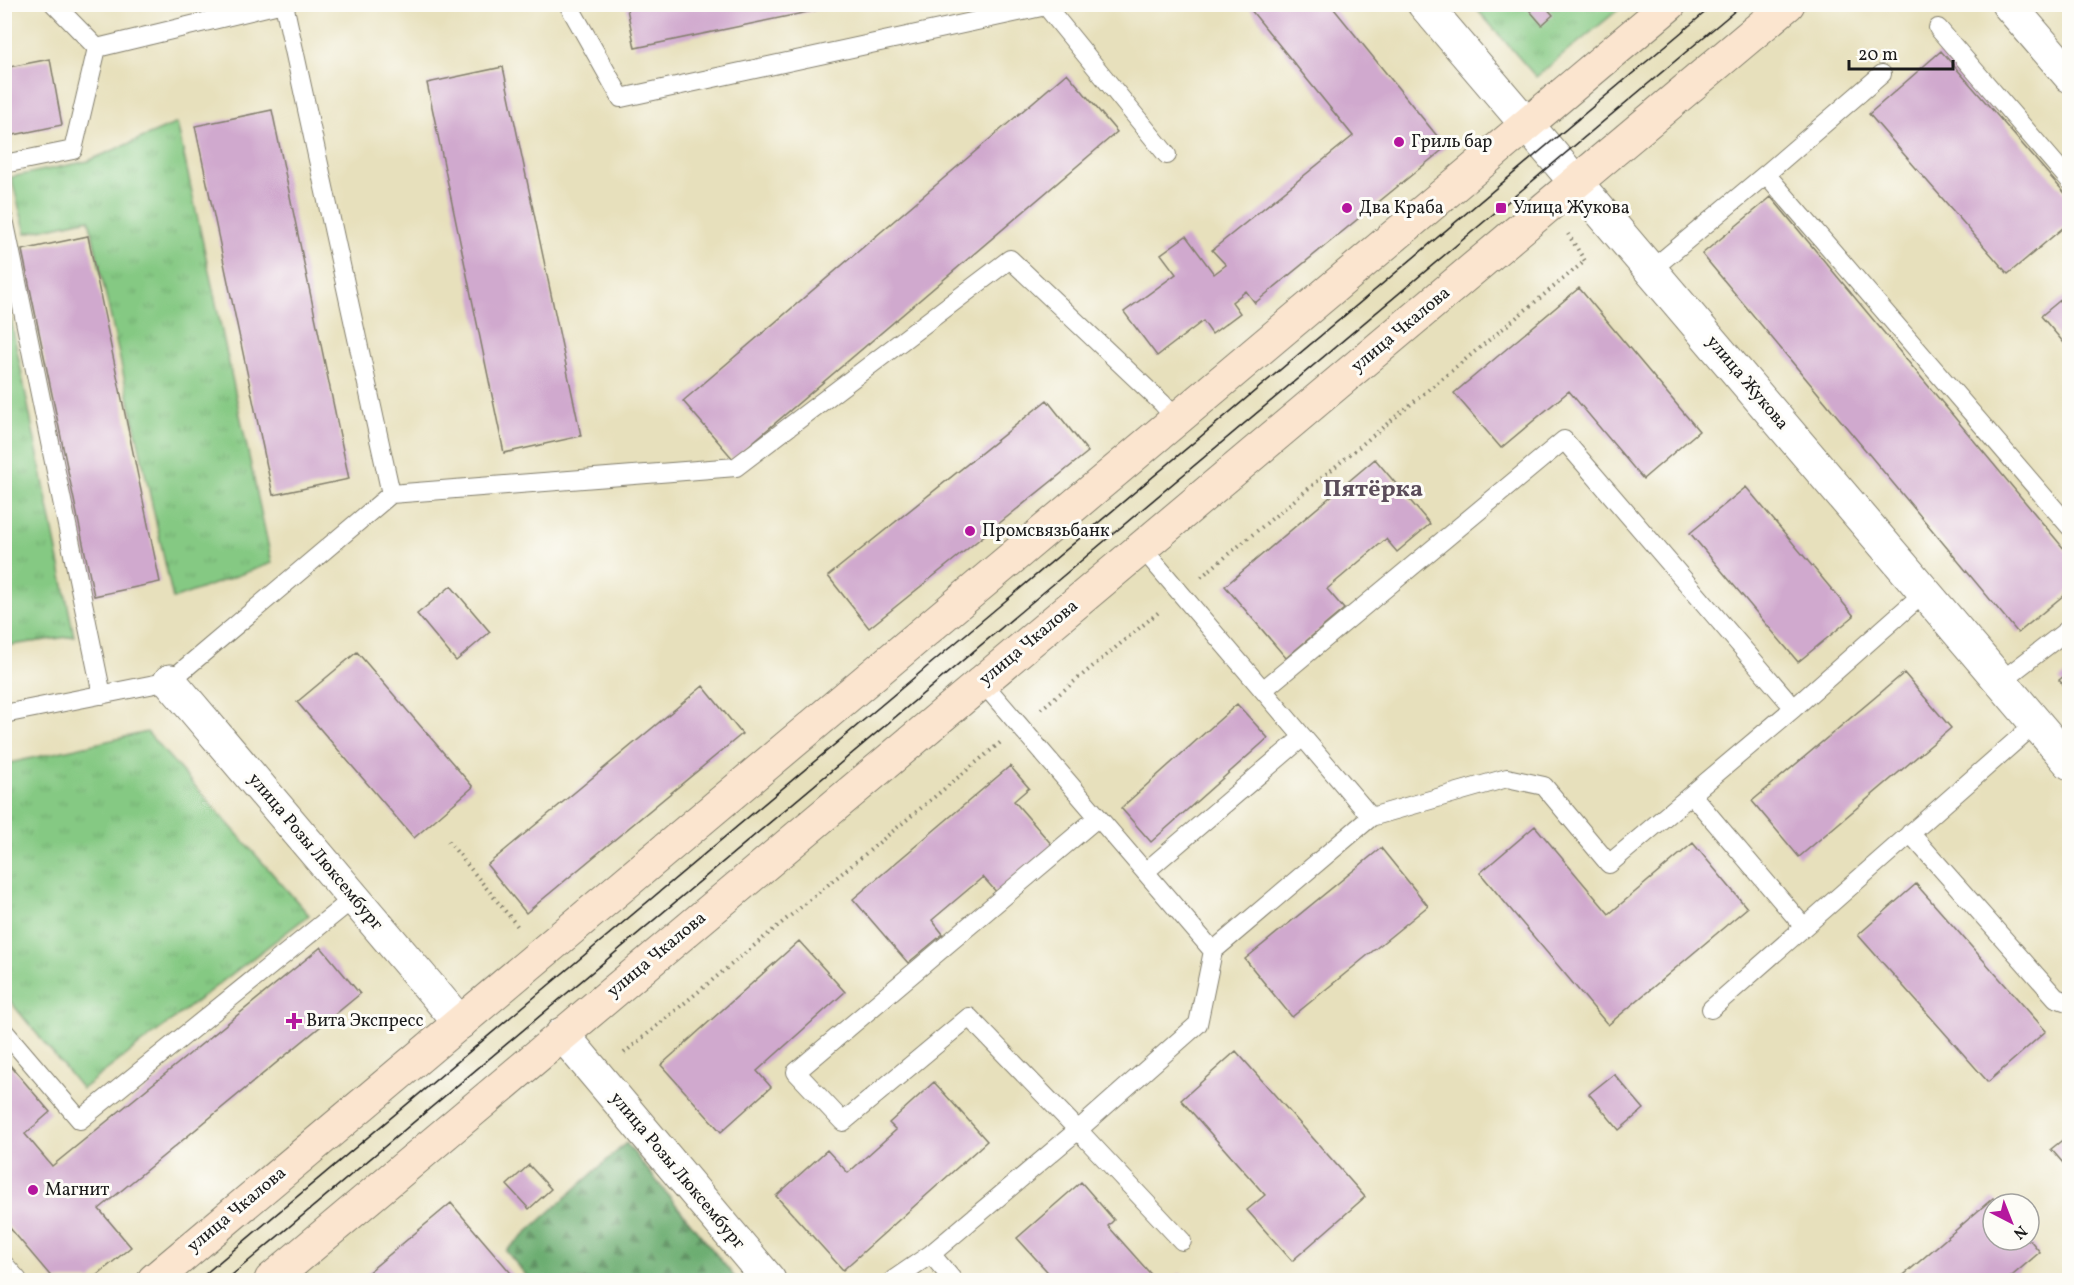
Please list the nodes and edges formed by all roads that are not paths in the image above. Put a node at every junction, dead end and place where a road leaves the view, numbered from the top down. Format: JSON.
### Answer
{"nodes":[{"id":1,"x":54,"y":4,"type":"edge"},
{"id":2,"x":279,"y":4,"type":"edge"},
{"id":3,"x":284,"y":4,"type":"edge"},
{"id":4,"x":568,"y":4,"type":"edge"},
{"id":5,"x":1424,"y":4,"type":"edge"},
{"id":6,"x":1670,"y":4,"type":"edge"},
{"id":7,"x":1788,"y":4,"type":"edge"},
{"id":8,"x":2008,"y":4,"type":"edge"},
{"id":9,"x":1025,"y":8,"type":"edge"},
{"id":10,"x":1938,"y":28,"type":"dead end"},
{"id":11,"x":96,"y":48,"type":"junction"},
{"id":12,"x":1882,"y":74,"type":"dead end"},
{"id":13,"x":2070,"y":76,"type":"edge"},
{"id":14,"x":1528,"y":125,"type":"junction"},
{"id":15,"x":1167,"y":155,"type":"dead end"},
{"id":16,"x":4,"y":164,"type":"edge"},
{"id":17,"x":1766,"y":174,"type":"junction"},
{"id":18,"x":2070,"y":181,"type":"edge"},
{"id":19,"x":1576,"y":182,"type":"junction"},
{"id":20,"x":4,"y":219,"type":"edge"},
{"id":21,"x":1651,"y":270,"type":"junction"},
{"id":22,"x":1176,"y":419,"type":"junction"},
{"id":23,"x":391,"y":494,"type":"junction"},
{"id":24,"x":2070,"y":527,"type":"edge"},
{"id":25,"x":1142,"y":548,"type":"junction"},
{"id":26,"x":1925,"y":592,"type":"junction"},
{"id":27,"x":2070,"y":628,"type":"edge"},
{"id":28,"x":170,"y":681,"type":"junction"},
{"id":29,"x":982,"y":682,"type":"junction"},
{"id":30,"x":2000,"y":682,"type":"junction"},
{"id":31,"x":1263,"y":690,"type":"junction"},
{"id":32,"x":102,"y":695,"type":"junction"},
{"id":33,"x":1794,"y":708,"type":"junction"},
{"id":34,"x":4,"y":714,"type":"edge"},
{"id":35,"x":2036,"y":723,"type":"junction"},
{"id":36,"x":1303,"y":737,"type":"junction"},
{"id":37,"x":2070,"y":763,"type":"edge"},
{"id":38,"x":1692,"y":795,"type":"junction"},
{"id":39,"x":1098,"y":817,"type":"junction"},
{"id":40,"x":1371,"y":817,"type":"junction"},
{"id":41,"x":1910,"y":833,"type":"junction"},
{"id":42,"x":1145,"y":872,"type":"junction"},
{"id":43,"x":354,"y":898,"type":"junction"},
{"id":44,"x":1804,"y":927,"type":"junction"},
{"id":45,"x":1213,"y":951,"type":"junction"},
{"id":46,"x":2070,"y":1003,"type":"edge"},
{"id":47,"x":1711,"y":1009,"type":"dead end"},
{"id":48,"x":460,"y":1023,"type":"junction"},
{"id":49,"x":4,"y":1031,"type":"edge"},
{"id":50,"x":562,"y":1035,"type":"junction"},
{"id":51,"x":1078,"y":1130,"type":"junction"},
{"id":52,"x":1182,"y":1241,"type":"dead end"},
{"id":53,"x":931,"y":1254,"type":"junction"},
{"id":54,"x":4,"y":1264,"type":"edge"},
{"id":55,"x":18,"y":1281,"type":"edge"},
{"id":56,"x":154,"y":1281,"type":"edge"},
{"id":57,"x":271,"y":1281,"type":"edge"},
{"id":58,"x":768,"y":1281,"type":"edge"},
{"id":59,"x":893,"y":1281,"type":"edge"},
{"id":60,"x":953,"y":1281,"type":"edge"}],
"edges":[{"from":1,"to":11,"type":"lane"},
{"from":2,"to":11,"type":"lane"},
{"from":3,"to":23,"type":"lane"},
{"from":4,"to":9,"type":"lane"},
{"from":5,"to":14,"type":"street","name":"улица Жукова"},
{"from":6,"to":14,"type":"main road","name":"улица Чкалова"},
{"from":7,"to":19,"type":"main road","name":"улица Чкалова"},
{"from":8,"to":13,"type":"street"},
{"from":9,"to":15,"type":"lane"},
{"from":10,"to":18,"type":"lane"},
{"from":11,"to":16,"type":"lane"},
{"from":12,"to":17,"type":"lane"},
{"from":14,"to":19,"type":"street","name":"улица Жукова"},
{"from":14,"to":22,"type":"main road","name":"улица Чкалова"},
{"from":17,"to":21,"type":"lane"},
{"from":17,"to":24,"type":"lane"},
{"from":19,"to":21,"type":"street","name":"улица Жукова"},
{"from":19,"to":25,"type":"main road","name":"улица Чкалова"},
{"from":20,"to":32,"type":"lane"},
{"from":21,"to":26,"type":"street","name":"улица Жукова"},
{"from":22,"to":23,"type":"lane"},
{"from":22,"to":48,"type":"main road","name":"улица Чкалова"},
{"from":23,"to":28,"type":"lane"},
{"from":25,"to":29,"type":"main road","name":"улица Чкалова"},
{"from":25,"to":31,"type":"lane"},
{"from":26,"to":30,"type":"street","name":"улица Жукова"},
{"from":26,"to":33,"type":"lane"},
{"from":27,"to":30,"type":"lane"},
{"from":28,"to":32,"type":"lane"},
{"from":28,"to":43,"type":"street","name":"улица Розы Люксембург"},
{"from":29,"to":39,"type":"lane"},
{"from":29,"to":50,"type":"main road","name":"улица Чкалова"},
{"from":30,"to":35,"type":"street","name":"улица Жукова"},
{"from":31,"to":33,"type":"lane"},
{"from":31,"to":36,"type":"lane"},
{"from":32,"to":34,"type":"lane"},
{"from":33,"to":38,"type":"lane"},
{"from":35,"to":37,"type":"street","name":"улица Жукова"},
{"from":35,"to":41,"type":"lane"},
{"from":36,"to":40,"type":"lane"},
{"from":36,"to":42,"type":"lane"},
{"from":38,"to":40,"type":"lane"},
{"from":38,"to":44,"type":"lane"},
{"from":39,"to":42,"type":"lane"},
{"from":39,"to":51,"type":"lane"},
{"from":40,"to":45,"type":"lane"},
{"from":41,"to":44,"type":"lane"},
{"from":41,"to":46,"type":"lane"},
{"from":42,"to":45,"type":"lane"},
{"from":43,"to":48,"type":"street","name":"улица Розы Люксембург"},
{"from":43,"to":49,"type":"lane"},
{"from":44,"to":47,"type":"lane"},
{"from":45,"to":51,"type":"lane"},
{"from":48,"to":56,"type":"main road","name":"улица Чкалова"},
{"from":50,"to":57,"type":"main road","name":"улица Чкалова"},
{"from":50,"to":58,"type":"street","name":"улица Розы Люксембург"},
{"from":51,"to":52,"type":"lane"},
{"from":51,"to":53,"type":"lane"},
{"from":53,"to":59,"type":"lane"},
{"from":53,"to":60,"type":"lane"},
{"from":54,"to":55,"type":"lane"}]}
